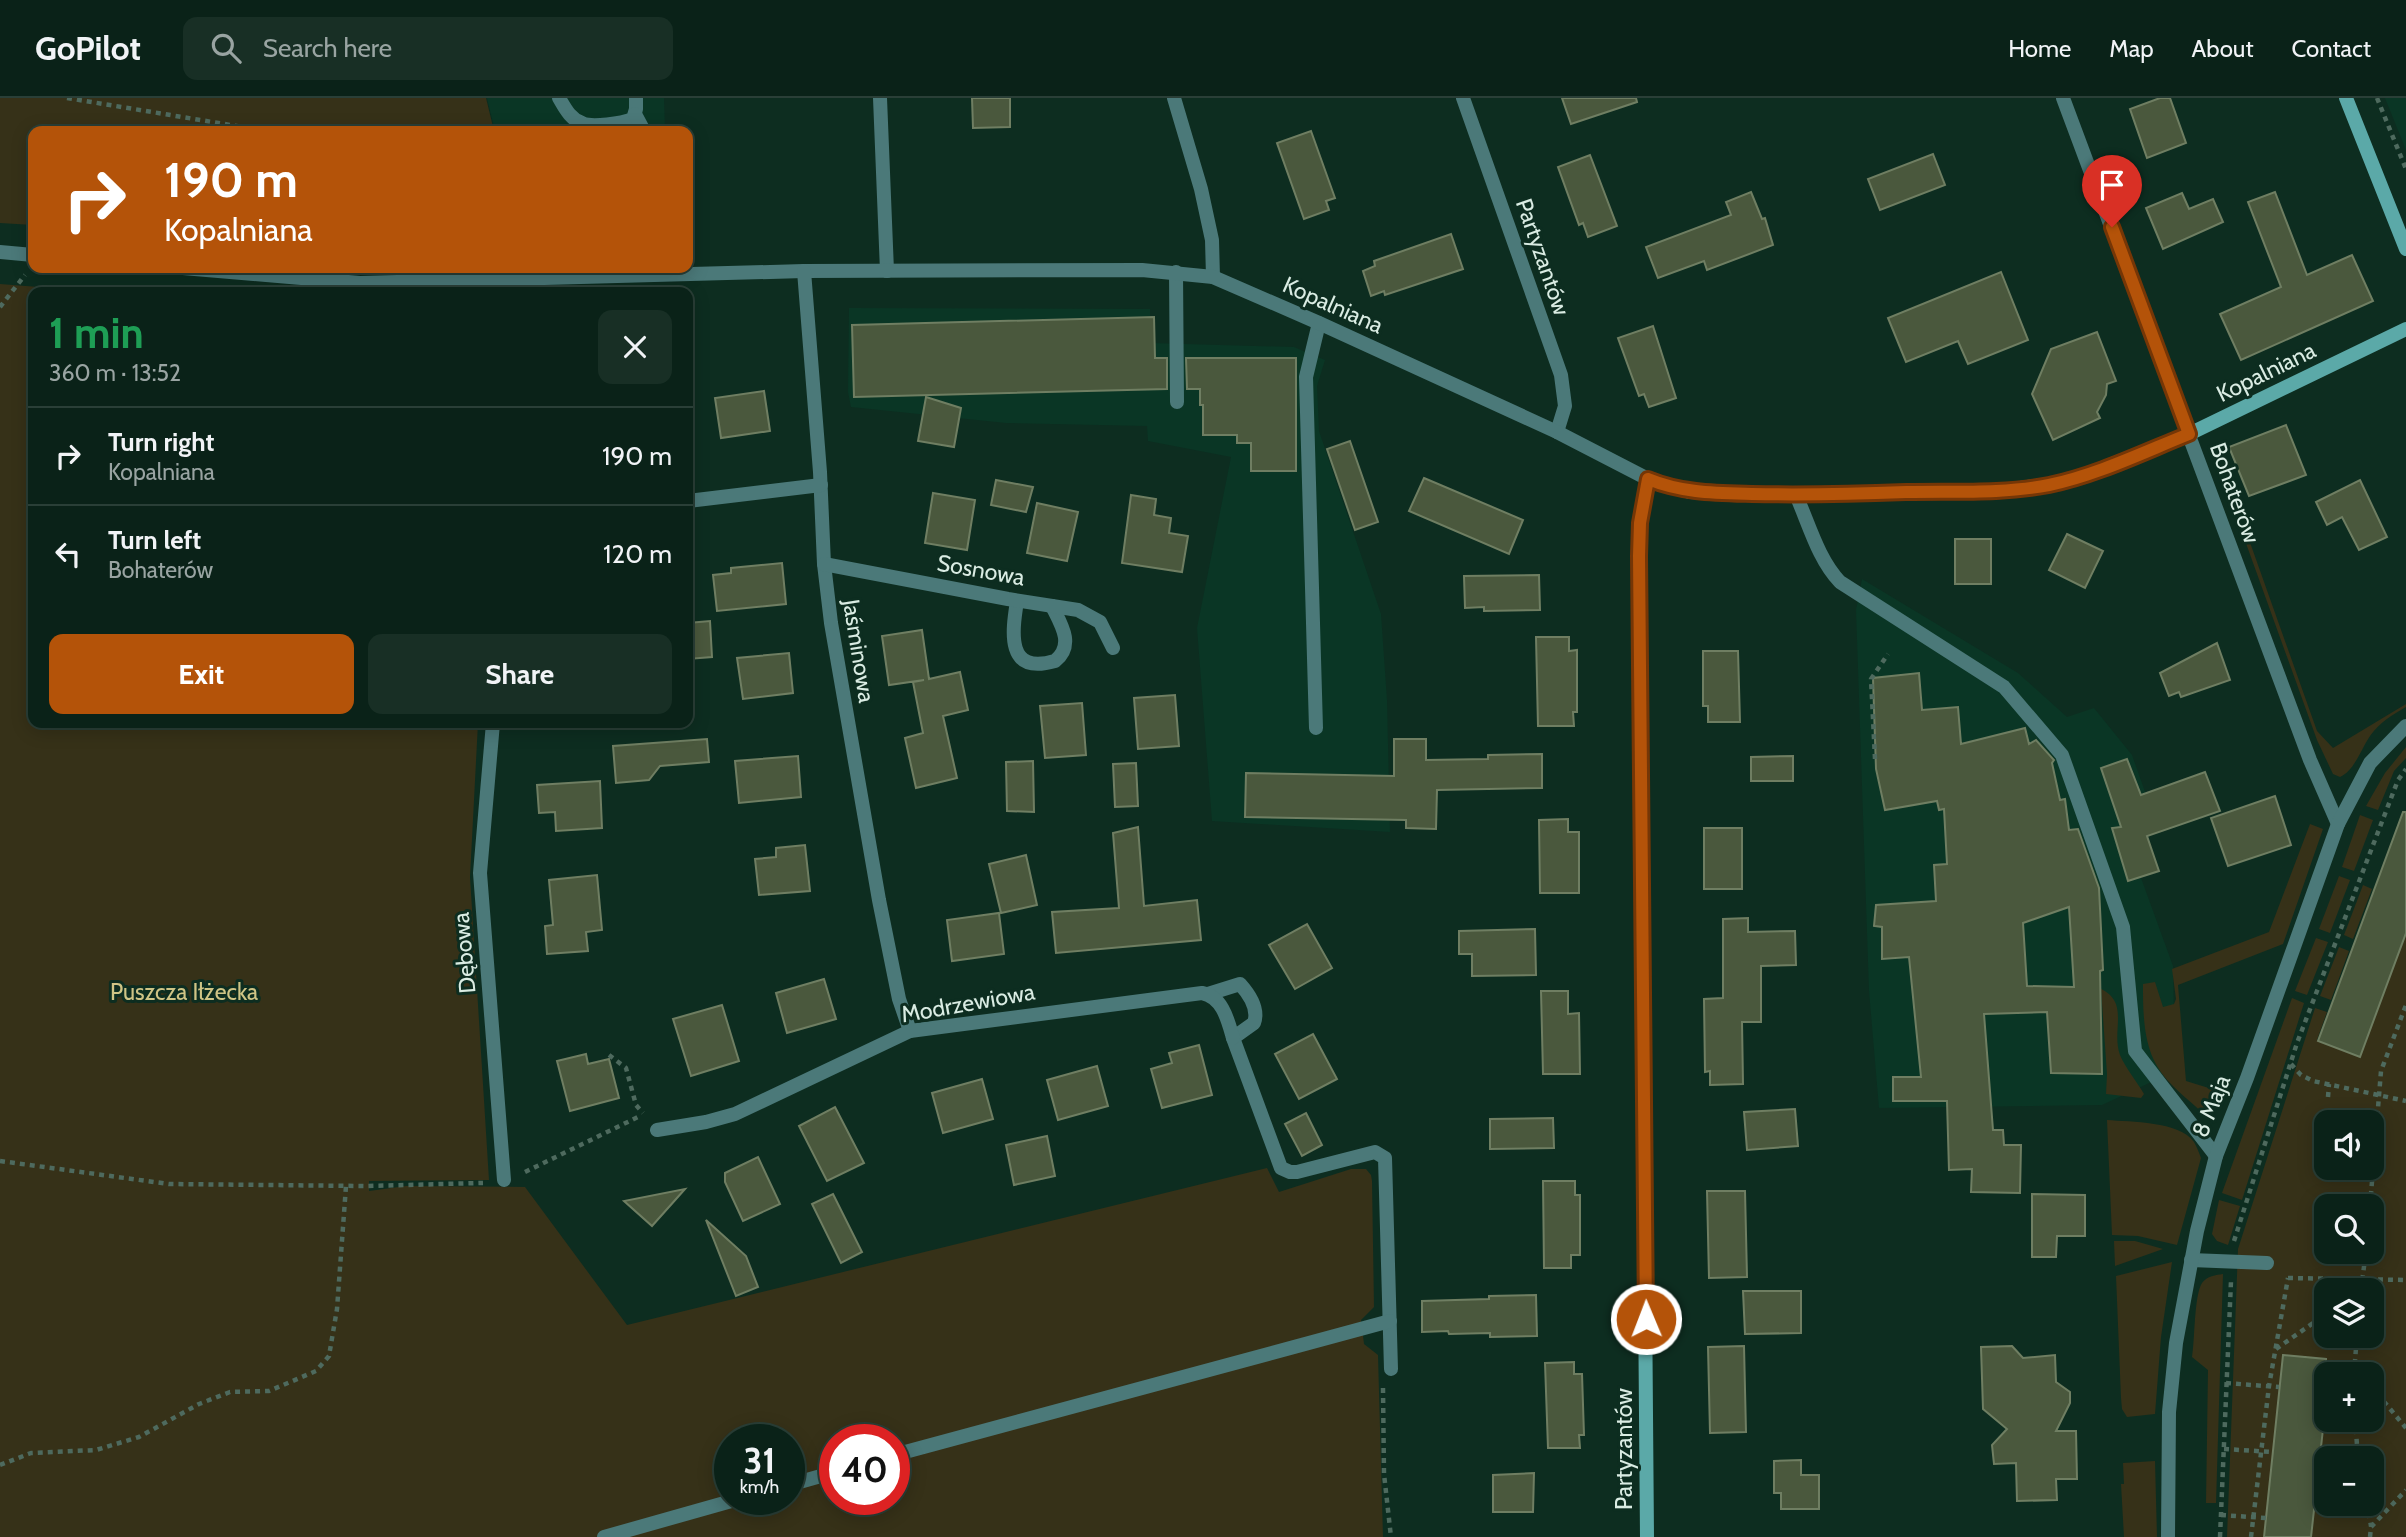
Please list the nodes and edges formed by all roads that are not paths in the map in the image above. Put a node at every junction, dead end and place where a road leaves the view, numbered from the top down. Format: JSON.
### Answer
{"nodes":[{"id":1,"x":559,"y":98,"type":"edge"},
{"id":2,"x":636,"y":98,"type":"edge"},
{"id":3,"x":880,"y":98,"type":"edge"},
{"id":4,"x":1174,"y":98,"type":"edge"},
{"id":5,"x":1463,"y":98,"type":"edge"},
{"id":6,"x":2063,"y":98,"type":"edge"},
{"id":7,"x":2346,"y":98,"type":"edge"},
{"id":8,"x":635,"y":114,"type":"junction"},
{"id":9,"x":641,"y":126,"type":"edge"},
{"id":10,"x":2406,"y":249,"type":"edge"},
{"id":11,"x":0,"y":252,"type":"edge"},
{"id":12,"x":28,"y":255,"type":"edge"},
{"id":13,"x":804,"y":271,"type":"junction"},
{"id":14,"x":887,"y":271,"type":"junction"},
{"id":15,"x":693,"y":272,"type":"edge"},
{"id":16,"x":1176,"y":272,"type":"junction"},
{"id":17,"x":242,"y":273,"type":"edge"},
{"id":18,"x":640,"y":273,"type":"edge"},
{"id":19,"x":1213,"y":277,"type":"junction"},
{"id":20,"x":516,"y":286,"type":"edge"},
{"id":21,"x":1319,"y":323,"type":"junction"},
{"id":22,"x":2406,"y":329,"type":"edge"},
{"id":23,"x":1177,"y":402,"type":"dead end"},
{"id":24,"x":1557,"y":432,"type":"junction"},
{"id":25,"x":2189,"y":434,"type":"junction"},
{"id":26,"x":1648,"y":479,"type":"junction"},
{"id":27,"x":821,"y":485,"type":"junction"},
{"id":28,"x":1796,"y":495,"type":"junction"},
{"id":29,"x":693,"y":500,"type":"edge"},
{"id":30,"x":824,"y":564,"type":"junction"},
{"id":31,"x":1017,"y":601,"type":"junction"},
{"id":32,"x":1052,"y":606,"type":"junction"},
{"id":33,"x":1113,"y":648,"type":"dead end"},
{"id":34,"x":2406,"y":726,"type":"edge"},
{"id":35,"x":493,"y":728,"type":"edge"},
{"id":36,"x":1316,"y":728,"type":"dead end"},
{"id":37,"x":2338,"y":824,"type":"junction"},
{"id":38,"x":1208,"y":994,"type":"junction"},
{"id":39,"x":910,"y":1031,"type":"junction"},
{"id":40,"x":1233,"y":1038,"type":"junction"},
{"id":41,"x":657,"y":1130,"type":"road end"},
{"id":42,"x":2216,"y":1156,"type":"junction"},
{"id":43,"x":504,"y":1180,"type":"road end"},
{"id":44,"x":2191,"y":1260,"type":"junction"},
{"id":45,"x":2267,"y":1263,"type":"dead end"},
{"id":46,"x":1390,"y":1321,"type":"junction"},
{"id":47,"x":1391,"y":1361,"type":"road end"},
{"id":48,"x":910,"y":1451,"type":"edge"},
{"id":49,"x":714,"y":1506,"type":"edge"},
{"id":50,"x":604,"y":1537,"type":"edge"},
{"id":51,"x":1647,"y":1537,"type":"edge"},
{"id":52,"x":2168,"y":1537,"type":"edge"}],
"edges":[{"from":1,"to":8,"type":"street"},
{"from":2,"to":8,"type":"street"},
{"from":3,"to":14,"type":"street"},
{"from":4,"to":19,"type":"street"},
{"from":5,"to":24,"type":"street","name":"Partyzantów"},
{"from":6,"to":25,"type":"street","name":"Bohaterów"},
{"from":7,"to":10,"type":"street"},
{"from":8,"to":9,"type":"street"},
{"from":11,"to":12,"type":"street"},
{"from":13,"to":14,"type":"street","name":"Kopalniana"},
{"from":13,"to":15,"type":"street","name":"Kopalniana"},
{"from":13,"to":27,"type":"street","name":"Jaśminowa"},
{"from":14,"to":16,"type":"street","name":"Kopalniana"},
{"from":16,"to":19,"type":"street","name":"Kopalniana"},
{"from":16,"to":23,"type":"street"},
{"from":17,"to":20,"type":"street","name":"Kopalniana"},
{"from":18,"to":20,"type":"street","name":"Kopalniana"},
{"from":19,"to":21,"type":"street","name":"Kopalniana"},
{"from":21,"to":24,"type":"street","name":"Kopalniana"},
{"from":21,"to":36,"type":"street"},
{"from":22,"to":25,"type":"street","name":"Kopalniana"},
{"from":24,"to":26,"type":"street","name":"Kopalniana"},
{"from":25,"to":28,"type":"street","name":"Kopalniana"},
{"from":25,"to":37,"type":"street","name":"Bohaterów"},
{"from":26,"to":28,"type":"street","name":"Kopalniana"},
{"from":26,"to":51,"type":"street","name":"Partyzantów"},
{"from":27,"to":29,"type":"street"},
{"from":27,"to":30,"type":"street","name":"Jaśminowa"},
{"from":28,"to":42,"type":"street"},
{"from":30,"to":31,"type":"street","name":"Sosnowa"},
{"from":30,"to":39,"type":"street","name":"Jaśminowa"},
{"from":31,"to":32,"type":"street","name":"Sosnowa"},
{"from":31,"to":32,"type":"street"},
{"from":32,"to":33,"type":"street","name":"Sosnowa"},
{"from":34,"to":37,"type":"street","name":"8 Maja"},
{"from":35,"to":43,"type":"street","name":"Dębowa"},
{"from":37,"to":42,"type":"street","name":"8 Maja"},
{"from":38,"to":39,"type":"street","name":"Modrzewiowa"},
{"from":38,"to":40,"type":"street"},
{"from":38,"to":40,"type":"street","name":"Modrzewiowa"},
{"from":39,"to":41,"type":"street","name":"Modrzewiowa"},
{"from":40,"to":46,"type":"street"},
{"from":42,"to":44,"type":"street","name":"8 Maja"},
{"from":44,"to":45,"type":"street"},
{"from":44,"to":52,"type":"street","name":"8 Maja"},
{"from":46,"to":47,"type":"street"},
{"from":46,"to":48,"type":"street"},
{"from":49,"to":50,"type":"street"}]}
